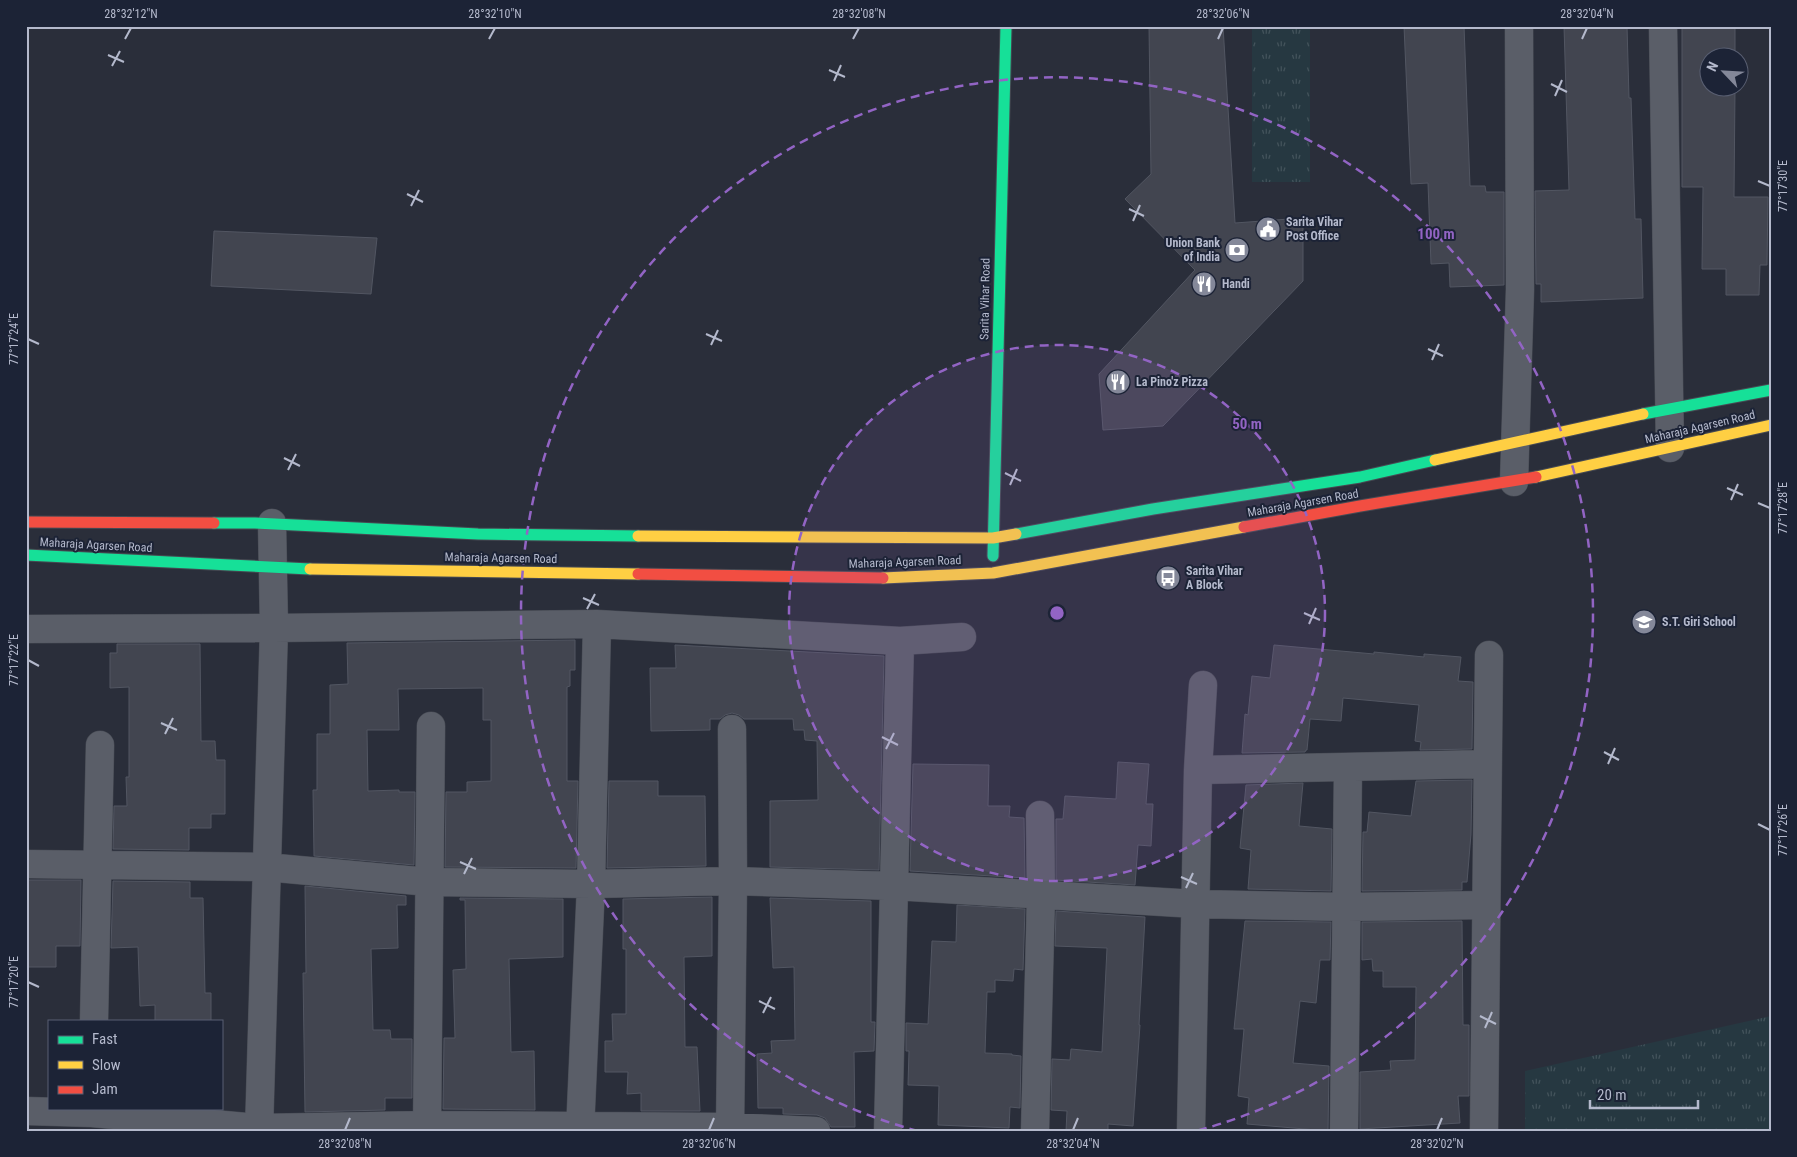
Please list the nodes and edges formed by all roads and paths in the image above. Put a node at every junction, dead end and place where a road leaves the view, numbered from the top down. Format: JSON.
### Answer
{"nodes":[{"id":1,"x":1006,"y":26,"type":"edge"},
{"id":2,"x":1519,"y":26,"type":"edge"},
{"id":3,"x":1662,"y":26,"type":"edge"},
{"id":4,"x":1771,"y":390,"type":"edge"},
{"id":5,"x":1669,"y":408,"type":"junction"},
{"id":6,"x":1771,"y":425,"type":"edge"},
{"id":7,"x":1516,"y":443,"type":"junction"},
{"id":8,"x":1670,"y":448,"type":"junction"},
{"id":9,"x":1514,"y":482,"type":"junction"},
{"id":10,"x":26,"y":522,"type":"edge"},
{"id":11,"x":272,"y":523,"type":"junction"},
{"id":12,"x":993,"y":538,"type":"junction"},
{"id":13,"x":26,"y":555,"type":"edge"},
{"id":14,"x":273,"y":568,"type":"junction"},
{"id":15,"x":993,"y":572,"type":"junction"},
{"id":16,"x":597,"y":624,"type":"junction"},
{"id":17,"x":274,"y":628,"type":"junction"},
{"id":18,"x":26,"y":629,"type":"edge"},
{"id":19,"x":962,"y":637,"type":"dead end"},
{"id":20,"x":900,"y":641,"type":"junction"},
{"id":21,"x":1489,"y":655,"type":"dead end"},
{"id":22,"x":1203,"y":685,"type":"dead end"},
{"id":23,"x":431,"y":726,"type":"dead end"},
{"id":24,"x":732,"y":729,"type":"dead end"},
{"id":25,"x":100,"y":745,"type":"dead end"},
{"id":26,"x":1488,"y":764,"type":"junction"},
{"id":27,"x":1348,"y":767,"type":"junction"},
{"id":28,"x":1198,"y":770,"type":"junction"},
{"id":29,"x":1040,"y":815,"type":"dead end"},
{"id":30,"x":26,"y":864,"type":"edge"},
{"id":31,"x":98,"y":865,"type":"junction"},
{"id":32,"x":266,"y":867,"type":"junction"},
{"id":33,"x":733,"y":881,"type":"junction"},
{"id":34,"x":430,"y":882,"type":"junction"},
{"id":35,"x":591,"y":884,"type":"junction"},
{"id":36,"x":894,"y":886,"type":"junction"},
{"id":37,"x":1041,"y":894,"type":"junction"},
{"id":38,"x":1196,"y":904,"type":"junction"},
{"id":39,"x":1486,"y":905,"type":"junction"},
{"id":40,"x":1347,"y":907,"type":"junction"},
{"id":41,"x":94,"y":1020,"type":"edge"},
{"id":42,"x":26,"y":1111,"type":"edge"},
{"id":43,"x":91,"y":1117,"type":"edge"},
{"id":44,"x":427,"y":1128,"type":"edge"},
{"id":45,"x":580,"y":1128,"type":"edge"},
{"id":46,"x":259,"y":1129,"type":"edge"},
{"id":47,"x":730,"y":1129,"type":"edge"},
{"id":48,"x":816,"y":1131,"type":"edge"},
{"id":49,"x":888,"y":1131,"type":"edge"},
{"id":50,"x":1035,"y":1131,"type":"edge"},
{"id":51,"x":1191,"y":1131,"type":"edge"},
{"id":52,"x":1344,"y":1131,"type":"edge"},
{"id":53,"x":1484,"y":1131,"type":"edge"}],
"edges":[{"from":1,"to":12,"type":"street","name":"Sarita Vihar Road"},
{"from":2,"to":7,"type":"street"},
{"from":3,"to":5,"type":"street"},
{"from":4,"to":5,"type":"street","name":"Maharaja Agarsen Road"},
{"from":5,"to":7,"type":"street","name":"Maharaja Agarsen Road"},
{"from":5,"to":8,"type":"street"},
{"from":6,"to":8,"type":"street","name":"Maharaja Agarsen Road"},
{"from":7,"to":9,"type":"street"},
{"from":7,"to":12,"type":"street","name":"Maharaja Agarsen Road"},
{"from":8,"to":9,"type":"street","name":"Maharaja Agarsen Road"},
{"from":9,"to":15,"type":"street","name":"Maharaja Agarsen Road"},
{"from":10,"to":11,"type":"street","name":"Maharaja Agarsen Road"},
{"from":11,"to":12,"type":"street","name":"Maharaja Agarsen Road"},
{"from":11,"to":14,"type":"street"},
{"from":12,"to":15,"type":"street","name":"Sarita Vihar Road"},
{"from":13,"to":14,"type":"street","name":"Maharaja Agarsen Road"},
{"from":14,"to":15,"type":"street","name":"Maharaja Agarsen Road"},
{"from":14,"to":17,"type":"street"},
{"from":16,"to":17,"type":"street"},
{"from":16,"to":20,"type":"street"},
{"from":16,"to":35,"type":"street"},
{"from":17,"to":18,"type":"street"},
{"from":17,"to":32,"type":"street"},
{"from":19,"to":20,"type":"street"},
{"from":20,"to":36,"type":"street"},
{"from":21,"to":26,"type":"street"},
{"from":22,"to":28,"type":"street"},
{"from":23,"to":34,"type":"street"},
{"from":24,"to":33,"type":"street"},
{"from":25,"to":31,"type":"street"},
{"from":26,"to":27,"type":"street"},
{"from":26,"to":39,"type":"street"},
{"from":27,"to":28,"type":"street"},
{"from":27,"to":40,"type":"street"},
{"from":28,"to":38,"type":"street"},
{"from":29,"to":37,"type":"street"},
{"from":30,"to":31,"type":"street"},
{"from":31,"to":32,"type":"street"},
{"from":31,"to":41,"type":"street"},
{"from":32,"to":34,"type":"street"},
{"from":32,"to":46,"type":"street"},
{"from":33,"to":35,"type":"street"},
{"from":33,"to":36,"type":"street"},
{"from":33,"to":47,"type":"street"},
{"from":34,"to":35,"type":"street"},
{"from":34,"to":44,"type":"street"},
{"from":35,"to":45,"type":"street"},
{"from":36,"to":37,"type":"street"},
{"from":36,"to":49,"type":"street"},
{"from":37,"to":38,"type":"street"},
{"from":37,"to":50,"type":"street"},
{"from":38,"to":40,"type":"street"},
{"from":38,"to":51,"type":"street"},
{"from":39,"to":40,"type":"street"},
{"from":39,"to":53,"type":"street"},
{"from":40,"to":52,"type":"street"},
{"from":42,"to":43,"type":"street"},
{"from":43,"to":46,"type":"street"},
{"from":44,"to":45,"type":"street"},
{"from":44,"to":46,"type":"street"},
{"from":45,"to":47,"type":"street"},
{"from":47,"to":48,"type":"street"}]}
